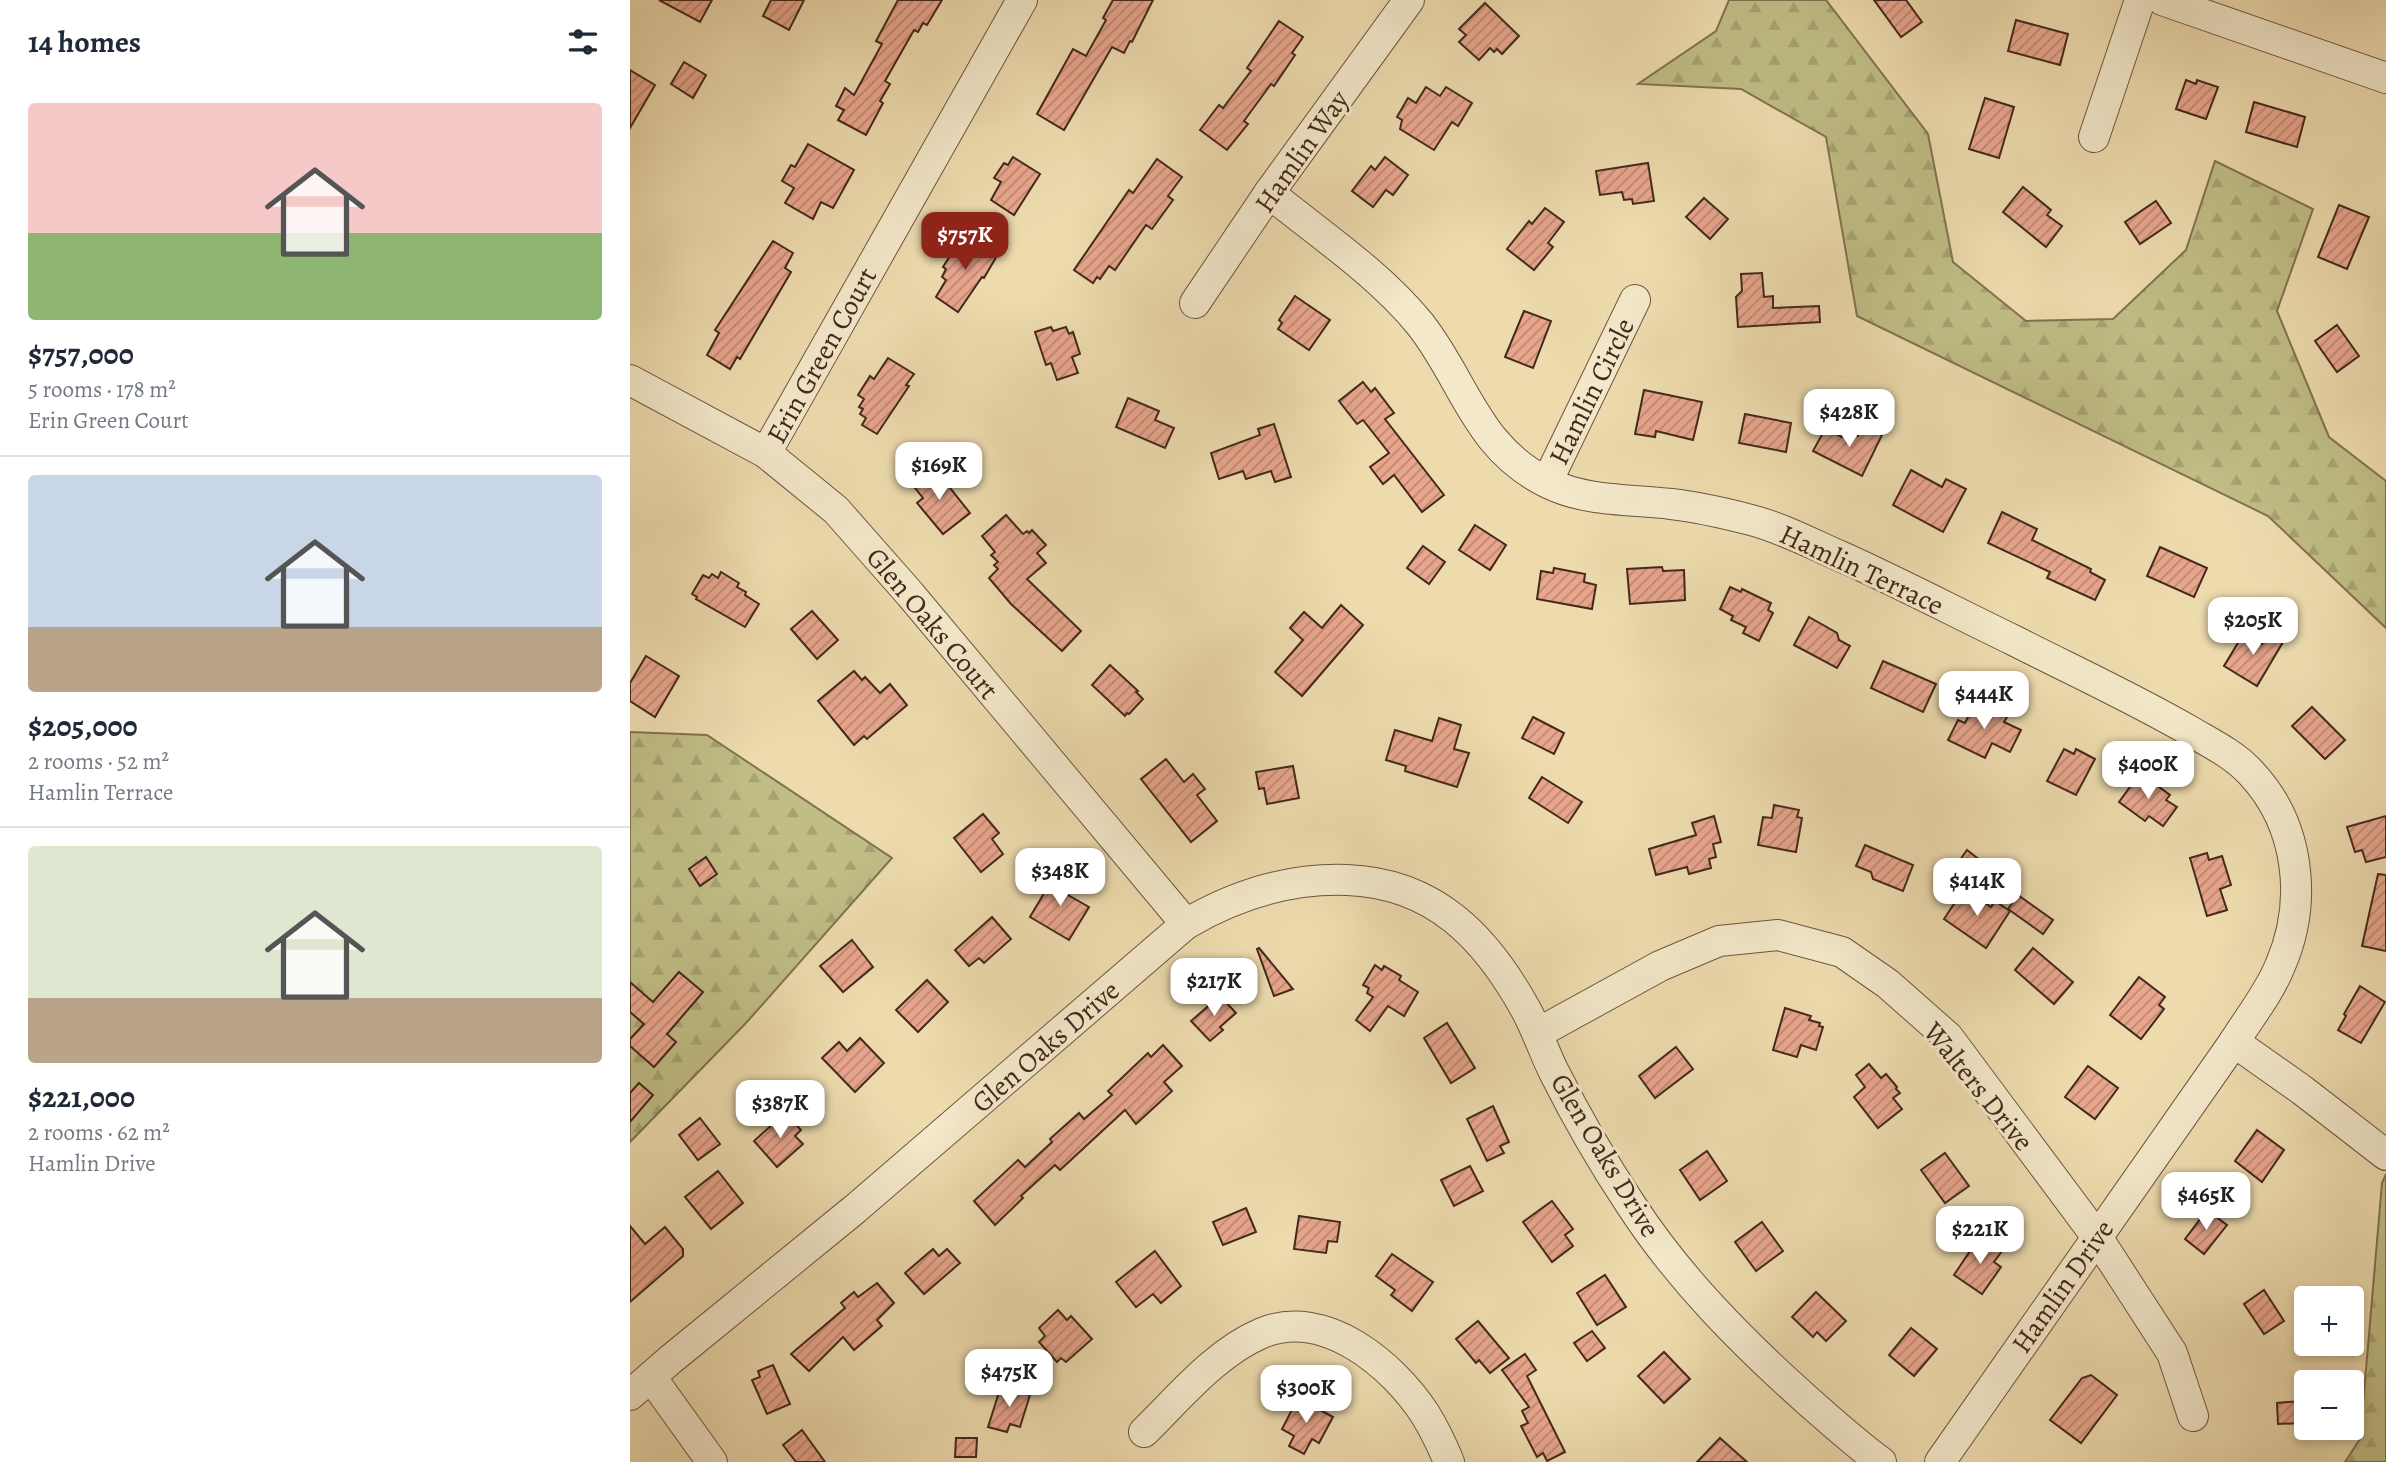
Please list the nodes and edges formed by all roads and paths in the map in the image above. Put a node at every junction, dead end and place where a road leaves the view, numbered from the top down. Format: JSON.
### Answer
{"nodes":[{"id":1,"x":1021,"y":0,"type":"edge"},
{"id":2,"x":1409,"y":0,"type":"edge"},
{"id":3,"x":2140,"y":0,"type":"edge"},
{"id":4,"x":2162,"y":0,"type":"edge"},
{"id":5,"x":2386,"y":78,"type":"edge"},
{"id":6,"x":2094,"y":137,"type":"dead end"},
{"id":7,"x":1269,"y":194,"type":"junction"},
{"id":8,"x":1634,"y":300,"type":"dead end"},
{"id":9,"x":1195,"y":303,"type":"dead end"},
{"id":10,"x":630,"y":380,"type":"edge"},
{"id":11,"x":766,"y":453,"type":"junction"},
{"id":12,"x":1547,"y":482,"type":"junction"},
{"id":13,"x":1186,"y":924,"type":"junction"},
{"id":14,"x":1538,"y":1033,"type":"junction"},
{"id":15,"x":2234,"y":1042,"type":"junction"},
{"id":16,"x":2386,"y":1155,"type":"edge"},
{"id":17,"x":2097,"y":1237,"type":"junction"},
{"id":18,"x":640,"y":1386,"type":"edge"},
{"id":19,"x":2193,"y":1416,"type":"dead end"},
{"id":20,"x":1144,"y":1432,"type":"dead end"},
{"id":21,"x":712,"y":1462,"type":"edge"},
{"id":22,"x":1449,"y":1462,"type":"edge"},
{"id":23,"x":1881,"y":1462,"type":"edge"},
{"id":24,"x":1940,"y":1462,"type":"edge"}],
"edges":[{"from":1,"to":11,"type":"street","name":"Erin Green Court"},
{"from":2,"to":7,"type":"street","name":"Hamlin Way"},
{"from":3,"to":6,"type":"street"},
{"from":4,"to":5,"type":"street"},
{"from":7,"to":9,"type":"street","name":"Hamlin Way"},
{"from":7,"to":12,"type":"street","name":"Hamlin Terrace"},
{"from":8,"to":12,"type":"street","name":"Hamlin Circle"},
{"from":10,"to":11,"type":"street","name":"Glen Oaks Court"},
{"from":11,"to":13,"type":"street","name":"Glen Oaks Court"},
{"from":12,"to":15,"type":"street","name":"Hamlin Terrace"},
{"from":13,"to":14,"type":"street","name":"Glen Oaks Drive"},
{"from":13,"to":18,"type":"street","name":"Glen Oaks Drive"},
{"from":14,"to":17,"type":"street","name":"Walters Drive"},
{"from":14,"to":23,"type":"street","name":"Glen Oaks Drive"},
{"from":15,"to":16,"type":"street"},
{"from":15,"to":17,"type":"street","name":"Hamlin Drive"},
{"from":17,"to":19,"type":"street","name":"Walters Drive"},
{"from":17,"to":24,"type":"street","name":"Hamlin Drive"},
{"from":18,"to":21,"type":"street"},
{"from":20,"to":22,"type":"street"}]}
